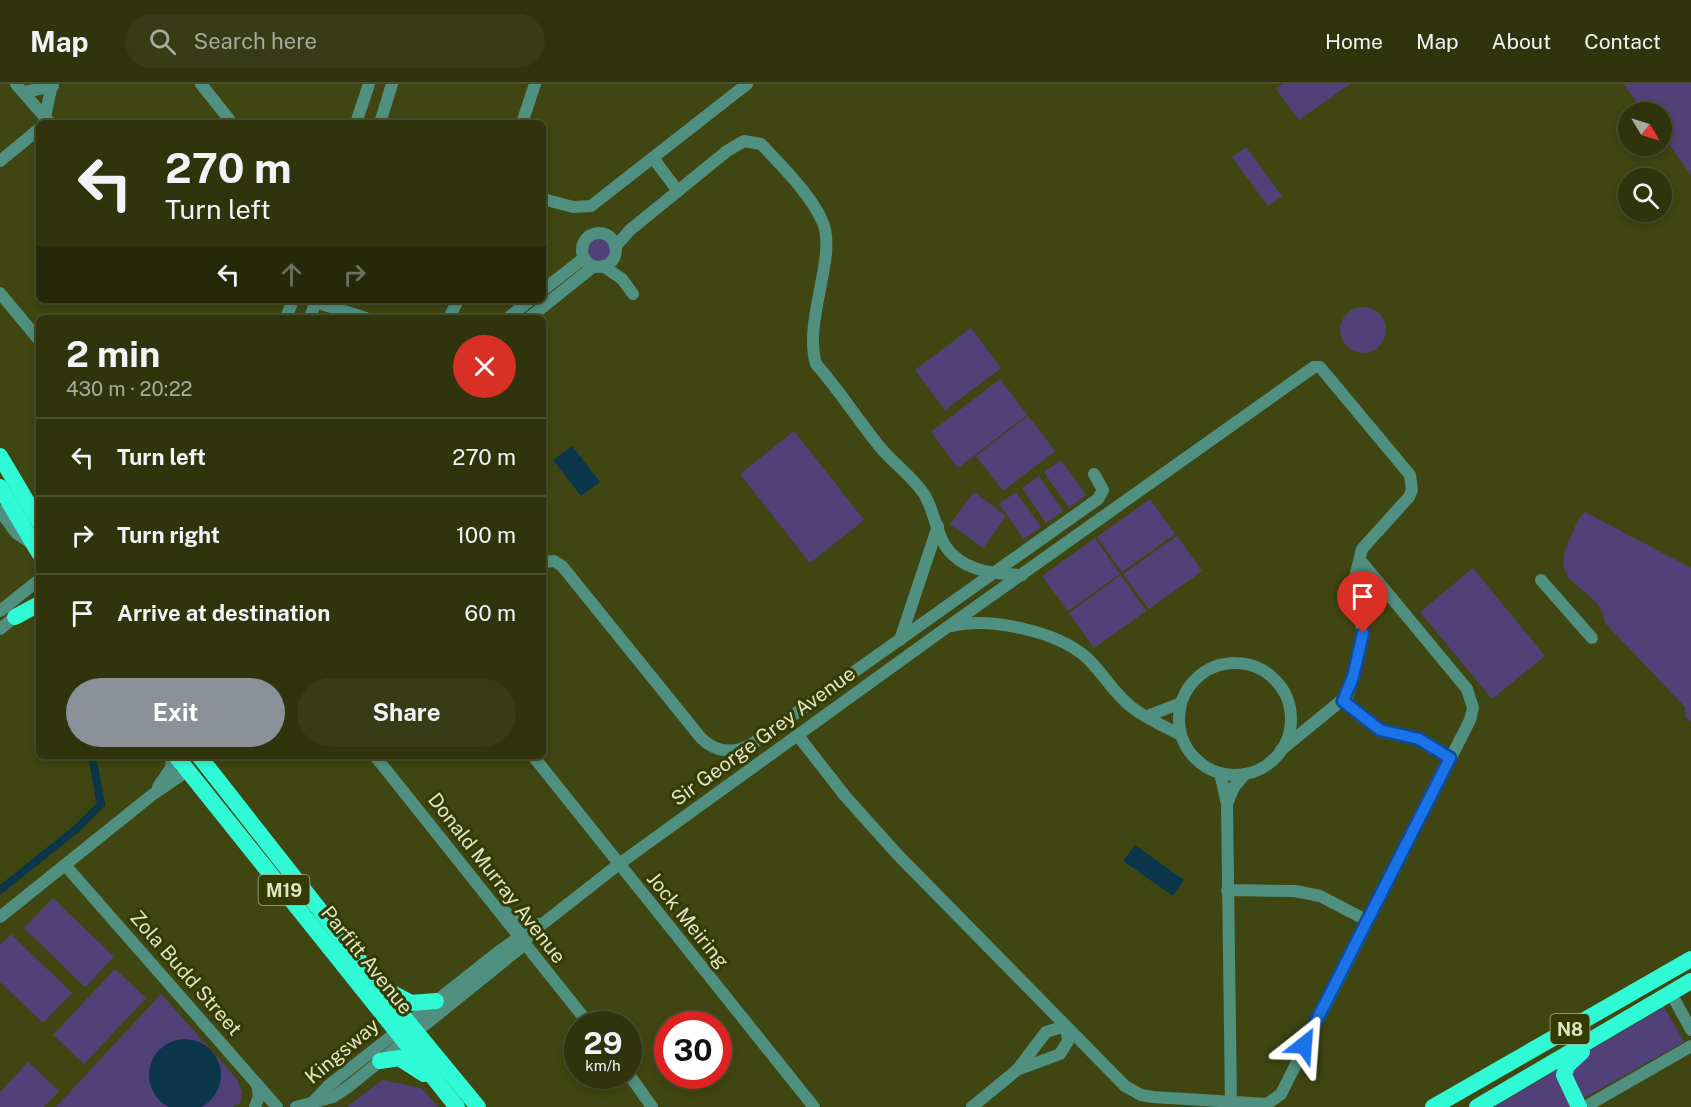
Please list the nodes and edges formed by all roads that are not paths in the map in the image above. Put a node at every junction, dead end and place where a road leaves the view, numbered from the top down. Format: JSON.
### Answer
{"nodes":[{"id":1,"x":201,"y":84,"type":"edge"},
{"id":2,"x":369,"y":84,"type":"edge"},
{"id":3,"x":392,"y":84,"type":"edge"},
{"id":4,"x":535,"y":84,"type":"edge"},
{"id":5,"x":747,"y":84,"type":"edge"},
{"id":6,"x":52,"y":85,"type":"edge"},
{"id":7,"x":20,"y":88,"type":"edge"},
{"id":8,"x":43,"y":120,"type":"edge"},
{"id":9,"x":46,"y":120,"type":"edge"},
{"id":10,"x":230,"y":120,"type":"edge"},
{"id":11,"x":357,"y":120,"type":"edge"},
{"id":12,"x":381,"y":120,"type":"edge"},
{"id":13,"x":523,"y":120,"type":"edge"},
{"id":14,"x":36,"y":131,"type":"edge"},
{"id":15,"x":653,"y":158,"type":"junction"},
{"id":16,"x":0,"y":161,"type":"edge"},
{"id":17,"x":678,"y":190,"type":"junction"},
{"id":18,"x":546,"y":200,"type":"edge"},
{"id":19,"x":613,"y":247,"type":"junction"},
{"id":20,"x":584,"y":258,"type":"junction"},
{"id":21,"x":598,"y":266,"type":"junction"},
{"id":22,"x":622,"y":279,"type":"junction"},
{"id":23,"x":546,"y":288,"type":"edge"},
{"id":24,"x":0,"y":293,"type":"edge"},
{"id":25,"x":633,"y":294,"type":"dead end"},
{"id":26,"x":321,"y":303,"type":"edge"},
{"id":27,"x":526,"y":303,"type":"edge"},
{"id":28,"x":357,"y":315,"type":"edge"},
{"id":29,"x":512,"y":315,"type":"edge"},
{"id":30,"x":534,"y":315,"type":"edge"},
{"id":31,"x":36,"y":336,"type":"edge"},
{"id":32,"x":0,"y":456,"type":"edge"},
{"id":33,"x":1094,"y":474,"type":"dead end"},
{"id":34,"x":0,"y":487,"type":"edge"},
{"id":35,"x":0,"y":512,"type":"edge"},
{"id":36,"x":36,"y":517,"type":"edge"},
{"id":37,"x":938,"y":526,"type":"junction"},
{"id":38,"x":36,"y":547,"type":"edge"},
{"id":39,"x":36,"y":548,"type":"edge"},
{"id":40,"x":1361,"y":561,"type":"junction"},
{"id":41,"x":546,"y":562,"type":"edge"},
{"id":42,"x":993,"y":573,"type":"junction"},
{"id":43,"x":1022,"y":576,"type":"junction"},
{"id":44,"x":1541,"y":580,"type":"dead end"},
{"id":45,"x":36,"y":583,"type":"edge"},
{"id":46,"x":36,"y":599,"type":"edge"},
{"id":47,"x":36,"y":605,"type":"edge"},
{"id":48,"x":8,"y":614,"type":"edge"},
{"id":49,"x":0,"y":628,"type":"edge"},
{"id":50,"x":946,"y":628,"type":"junction"},
{"id":51,"x":1592,"y":638,"type":"dead end"},
{"id":52,"x":900,"y":640,"type":"junction"},
{"id":53,"x":1343,"y":701,"type":"junction"},
{"id":54,"x":1181,"y":703,"type":"junction"},
{"id":55,"x":1290,"y":710,"type":"junction"},
{"id":56,"x":1147,"y":716,"type":"junction"},
{"id":57,"x":1312,"y":724,"type":"junction"},
{"id":58,"x":1181,"y":735,"type":"junction"},
{"id":59,"x":798,"y":737,"type":"junction"},
{"id":60,"x":1281,"y":750,"type":"junction"},
{"id":61,"x":1450,"y":758,"type":"junction"},
{"id":62,"x":173,"y":759,"type":"edge"},
{"id":63,"x":201,"y":759,"type":"edge"},
{"id":64,"x":377,"y":759,"type":"edge"},
{"id":65,"x":535,"y":759,"type":"edge"},
{"id":66,"x":187,"y":763,"type":"edge"},
{"id":67,"x":1220,"y":773,"type":"junction"},
{"id":68,"x":1245,"y":774,"type":"junction"},
{"id":69,"x":216,"y":777,"type":"junction"},
{"id":70,"x":152,"y":795,"type":"junction"},
{"id":71,"x":1227,"y":804,"type":"junction"},
{"id":72,"x":248,"y":846,"type":"junction"},
{"id":73,"x":619,"y":864,"type":"junction"},
{"id":74,"x":65,"y":865,"type":"junction"},
{"id":75,"x":1227,"y":890,"type":"junction"},
{"id":76,"x":486,"y":897,"type":"junction"},
{"id":77,"x":0,"y":917,"type":"edge"},
{"id":78,"x":1368,"y":921,"type":"junction"},
{"id":79,"x":542,"y":923,"type":"junction"},
{"id":80,"x":507,"y":924,"type":"junction"},
{"id":81,"x":521,"y":941,"type":"junction"},
{"id":82,"x":497,"y":953,"type":"junction"},
{"id":83,"x":1689,"y":959,"type":"edge"},
{"id":84,"x":1691,"y":981,"type":"edge"},
{"id":85,"x":381,"y":987,"type":"junction"},
{"id":86,"x":1671,"y":993,"type":"junction"},
{"id":87,"x":436,"y":1001,"type":"junction"},
{"id":88,"x":578,"y":1011,"type":"edge"},
{"id":89,"x":1618,"y":1024,"type":"junction"},
{"id":90,"x":1066,"y":1026,"type":"junction"},
{"id":91,"x":1691,"y":1030,"type":"edge"},
{"id":92,"x":407,"y":1032,"type":"junction"},
{"id":93,"x":1691,"y":1046,"type":"edge"},
{"id":94,"x":1065,"y":1048,"type":"junction"},
{"id":95,"x":1091,"y":1052,"type":"junction"},
{"id":96,"x":380,"y":1061,"type":"junction"},
{"id":97,"x":1017,"y":1070,"type":"junction"},
{"id":98,"x":257,"y":1084,"type":"junction"},
{"id":99,"x":441,"y":1087,"type":"junction"},
{"id":100,"x":639,"y":1089,"type":"edge"},
{"id":101,"x":313,"y":1102,"type":"junction"},
{"id":102,"x":1154,"y":1102,"type":"edge"},
{"id":103,"x":1169,"y":1102,"type":"edge"},
{"id":104,"x":1232,"y":1104,"type":"junction"},
{"id":105,"x":255,"y":1107,"type":"edge"},
{"id":106,"x":277,"y":1107,"type":"edge"},
{"id":107,"x":296,"y":1107,"type":"edge"},
{"id":108,"x":457,"y":1107,"type":"edge"},
{"id":109,"x":478,"y":1107,"type":"edge"},
{"id":110,"x":652,"y":1107,"type":"edge"},
{"id":111,"x":814,"y":1107,"type":"edge"},
{"id":112,"x":972,"y":1107,"type":"edge"},
{"id":113,"x":1433,"y":1107,"type":"edge"},
{"id":114,"x":1477,"y":1107,"type":"edge"},
{"id":115,"x":1579,"y":1107,"type":"edge"},
{"id":116,"x":1585,"y":1107,"type":"edge"}],
"edges":[{"from":1,"to":10,"type":"street"},
{"from":2,"to":11,"type":"street"},
{"from":3,"to":12,"type":"street"},
{"from":4,"to":13,"type":"street"},
{"from":5,"to":15,"type":"street"},
{"from":6,"to":7,"type":"street"},
{"from":6,"to":9,"type":"street"},
{"from":7,"to":8,"type":"street"},
{"from":14,"to":16,"type":"street"},
{"from":15,"to":17,"type":"street"},
{"from":15,"to":18,"type":"street"},
{"from":17,"to":19,"type":"street"},
{"from":17,"to":37,"type":"street"},
{"from":19,"to":20,"type":"street"},
{"from":19,"to":21,"type":"street"},
{"from":19,"to":22,"type":"street"},
{"from":20,"to":21,"type":"street"},
{"from":20,"to":23,"type":"street"},
{"from":21,"to":22,"type":"street"},
{"from":21,"to":30,"type":"street"},
{"from":22,"to":25,"type":"street"},
{"from":24,"to":31,"type":"street"},
{"from":26,"to":28,"type":"street"},
{"from":27,"to":29,"type":"street"},
{"from":32,"to":36,"type":"highway"},
{"from":33,"to":42,"type":"street"},
{"from":34,"to":38,"type":"highway"},
{"from":35,"to":39,"type":"street"},
{"from":37,"to":42,"type":"street"},
{"from":37,"to":52,"type":"street"},
{"from":40,"to":43,"type":"street","name":"Sir George Grey Avenue"},
{"from":40,"to":53,"type":"street"},
{"from":40,"to":61,"type":"street"},
{"from":41,"to":52,"type":"street"},
{"from":42,"to":43,"type":"street"},
{"from":42,"to":52,"type":"street"},
{"from":43,"to":50,"type":"street","name":"Sir George Grey Avenue"},
{"from":44,"to":51,"type":"street"},
{"from":45,"to":48,"type":"street"},
{"from":46,"to":48,"type":"street"},
{"from":47,"to":48,"type":"highway"},
{"from":48,"to":49,"type":"street"},
{"from":50,"to":56,"type":"street"},
{"from":50,"to":59,"type":"street","name":"Sir George Grey Avenue"},
{"from":53,"to":57,"type":"street"},
{"from":53,"to":61,"type":"street"},
{"from":54,"to":55,"type":"street"},
{"from":54,"to":56,"type":"street"},
{"from":54,"to":58,"type":"street"},
{"from":55,"to":57,"type":"street"},
{"from":55,"to":60,"type":"street"},
{"from":56,"to":58,"type":"street"},
{"from":57,"to":60,"type":"street"},
{"from":58,"to":67,"type":"street"},
{"from":59,"to":73,"type":"street","name":"Sir George Grey Avenue"},
{"from":59,"to":90,"type":"street"},
{"from":60,"to":68,"type":"street"},
{"from":61,"to":78,"type":"street"},
{"from":62,"to":70,"type":"street"},
{"from":63,"to":69,"type":"highway","name":"Parfitt Avenue","number":"M19"},
{"from":64,"to":76,"type":"street","name":"Donald Murray Avenue"},
{"from":65,"to":73,"type":"street","name":"Jock Meiring"},
{"from":66,"to":70,"type":"street"},
{"from":66,"to":72,"type":"highway","name":"Parfitt Avenue","number":"M19"},
{"from":67,"to":68,"type":"street"},
{"from":67,"to":71,"type":"street"},
{"from":68,"to":71,"type":"street"},
{"from":69,"to":72,"type":"highway"},
{"from":69,"to":85,"type":"highway","name":"Parfitt Avenue","number":"M19"},
{"from":70,"to":74,"type":"street"},
{"from":71,"to":75,"type":"street"},
{"from":72,"to":92,"type":"highway","name":"Parfitt Avenue","number":"M19"},
{"from":73,"to":79,"type":"street","name":"Sir George Grey Avenue"},
{"from":73,"to":111,"type":"street","name":"Jock Meiring"},
{"from":74,"to":77,"type":"street"},
{"from":74,"to":98,"type":"street","name":"Zola Budd Street"},
{"from":75,"to":78,"type":"street"},
{"from":75,"to":104,"type":"street"},
{"from":76,"to":79,"type":"street"},
{"from":76,"to":80,"type":"street","name":"Donald Murray Avenue"},
{"from":78,"to":104,"type":"street"},
{"from":79,"to":81,"type":"street","name":"Sir George Grey Avenue"},
{"from":80,"to":81,"type":"street","name":"Donald Murray Avenue"},
{"from":80,"to":82,"type":"street"},
{"from":81,"to":82,"type":"street","name":"Sir George Grey Avenue"},
{"from":81,"to":88,"type":"street","name":"Donald Murray Avenue"},
{"from":81,"to":92,"type":"street","name":"Sir George Grey Avenue"},
{"from":82,"to":87,"type":"street","name":"Sir George Grey Avenue"},
{"from":83,"to":113,"type":"highway","number":"N8"},
{"from":84,"to":86,"type":"highway","number":"N8"},
{"from":85,"to":87,"type":"highway"},
{"from":85,"to":92,"type":"highway","name":"Parfitt Avenue","number":"M19"},
{"from":86,"to":89,"type":"highway","number":"N8"},
{"from":86,"to":91,"type":"street"},
{"from":87,"to":92,"type":"street","name":"Sir George Grey Avenue"},
{"from":89,"to":114,"type":"highway","number":"N8"},
{"from":89,"to":115,"type":"highway"},
{"from":90,"to":94,"type":"street"},
{"from":90,"to":95,"type":"street"},
{"from":90,"to":97,"type":"street"},
{"from":92,"to":96,"type":"street","name":"Kingsway"},
{"from":92,"to":99,"type":"highway","name":"Parfitt Avenue","number":"M19"},
{"from":92,"to":101,"type":"street","name":"Kingsway"},
{"from":92,"to":109,"type":"highway","name":"Parfitt Avenue","number":"M19"},
{"from":93,"to":116,"type":"street"},
{"from":94,"to":95,"type":"street"},
{"from":94,"to":97,"type":"street"},
{"from":95,"to":102,"type":"street"},
{"from":96,"to":99,"type":"highway"},
{"from":96,"to":101,"type":"street","name":"Kingsway"},
{"from":97,"to":112,"type":"street"},
{"from":98,"to":105,"type":"street"},
{"from":98,"to":106,"type":"street","name":"Zola Budd Street"},
{"from":99,"to":108,"type":"highway","name":"Parfitt Avenue","number":"M19"},
{"from":100,"to":110,"type":"street"},
{"from":101,"to":107,"type":"street","name":"Kingsway"},
{"from":102,"to":103,"type":"street"},
{"from":103,"to":104,"type":"street"}]}
